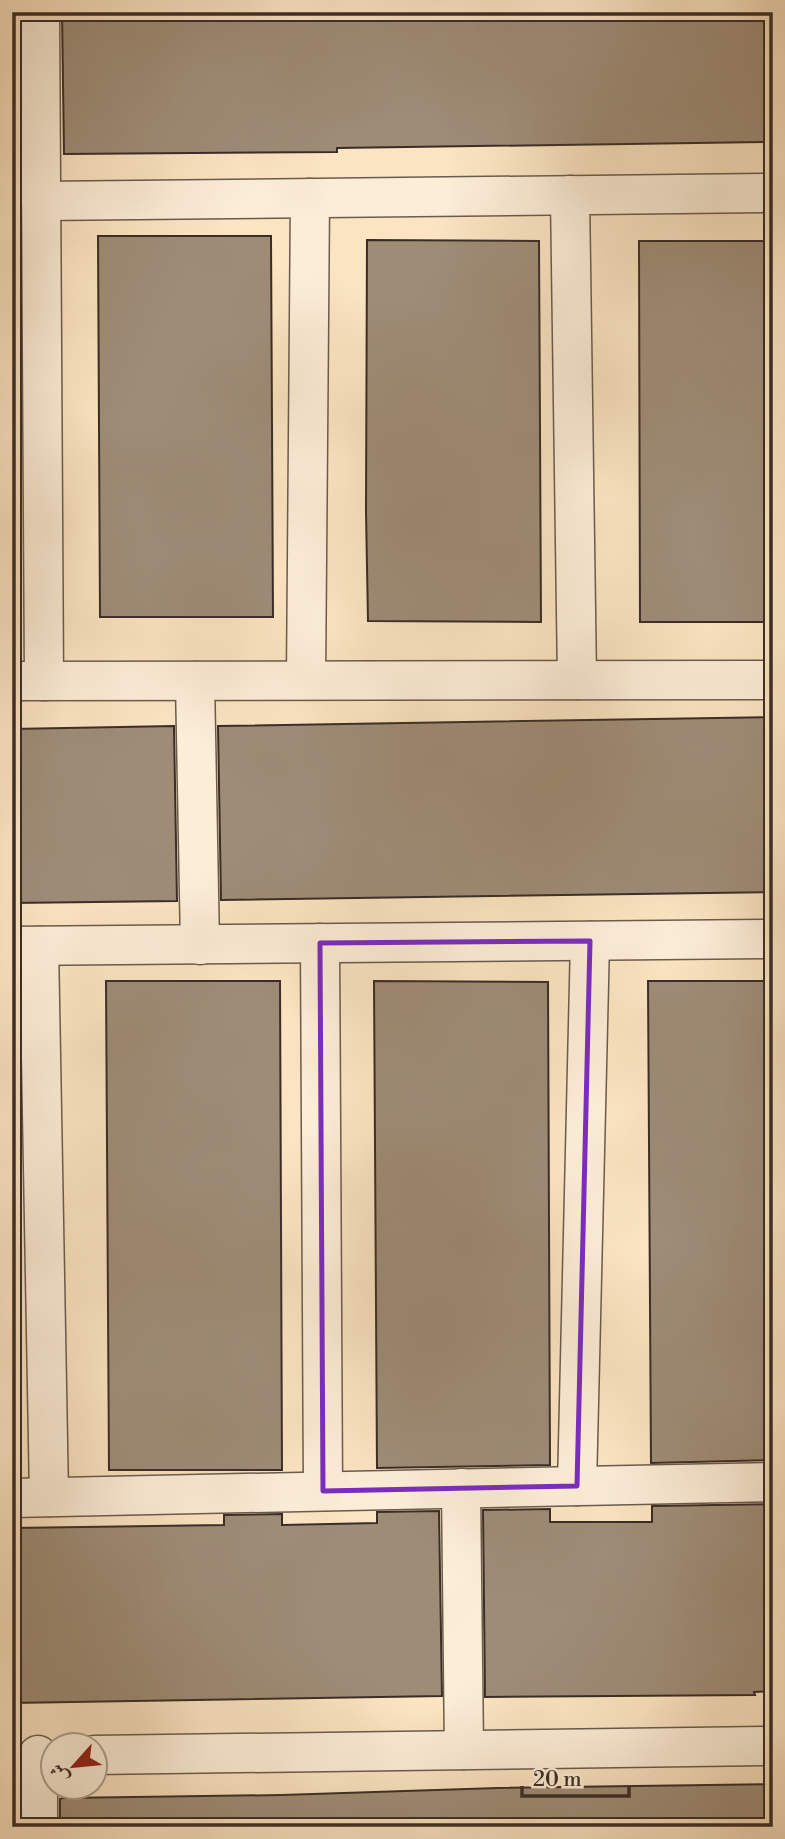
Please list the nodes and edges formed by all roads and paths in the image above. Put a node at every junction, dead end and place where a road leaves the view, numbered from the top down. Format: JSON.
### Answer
{"nodes":[{"id":1,"x":40,"y":12,"type":"edge"},
{"id":2,"x":773,"y":193,"type":"edge"},
{"id":3,"x":570,"y":195,"type":"junction"},
{"id":4,"x":310,"y":198,"type":"junction"},
{"id":5,"x":41,"y":201,"type":"junction"},
{"id":6,"x":306,"y":680,"type":"junction"},
{"id":7,"x":577,"y":680,"type":"junction"},
{"id":8,"x":773,"y":680,"type":"edge"},
{"id":9,"x":28,"y":681,"type":"edge"},
{"id":10,"x":195,"y":681,"type":"junction"},
{"id":11,"x":773,"y":939,"type":"edge"},
{"id":12,"x":590,"y":942,"type":"junction"},
{"id":13,"x":320,"y":943,"type":"junction"},
{"id":14,"x":200,"y":945,"type":"junction"},
{"id":15,"x":25,"y":946,"type":"edge"},
{"id":16,"x":773,"y":1482,"type":"edge"},
{"id":17,"x":577,"y":1486,"type":"junction"},
{"id":18,"x":461,"y":1488,"type":"junction"},
{"id":19,"x":323,"y":1491,"type":"junction"},
{"id":20,"x":31,"y":1497,"type":"edge"},
{"id":21,"x":773,"y":1746,"type":"edge"},
{"id":22,"x":464,"y":1750,"type":"junction"},
{"id":23,"x":34,"y":1755,"type":"edge"},
{"id":24,"x":108,"y":1755,"type":"edge"},
{"id":25,"x":38,"y":1827,"type":"edge"}],
"edges":[{"from":1,"to":5,"type":"street"},
{"from":2,"to":3,"type":"street"},
{"from":3,"to":4,"type":"street"},
{"from":3,"to":7,"type":"street"},
{"from":4,"to":5,"type":"street"},
{"from":4,"to":6,"type":"street"},
{"from":5,"to":9,"type":"street"},
{"from":6,"to":7,"type":"street"},
{"from":6,"to":10,"type":"street"},
{"from":7,"to":8,"type":"street"},
{"from":9,"to":10,"type":"street"},
{"from":10,"to":14,"type":"street"},
{"from":11,"to":12,"type":"street"},
{"from":12,"to":13,"type":"street"},
{"from":12,"to":17,"type":"street"},
{"from":13,"to":14,"type":"street"},
{"from":13,"to":19,"type":"street"},
{"from":14,"to":15,"type":"street"},
{"from":15,"to":20,"type":"street"},
{"from":16,"to":17,"type":"street"},
{"from":17,"to":18,"type":"street"},
{"from":18,"to":19,"type":"street"},
{"from":18,"to":22,"type":"street"},
{"from":19,"to":20,"type":"street"},
{"from":21,"to":22,"type":"street"},
{"from":22,"to":24,"type":"street"},
{"from":23,"to":25,"type":"street"}]}
